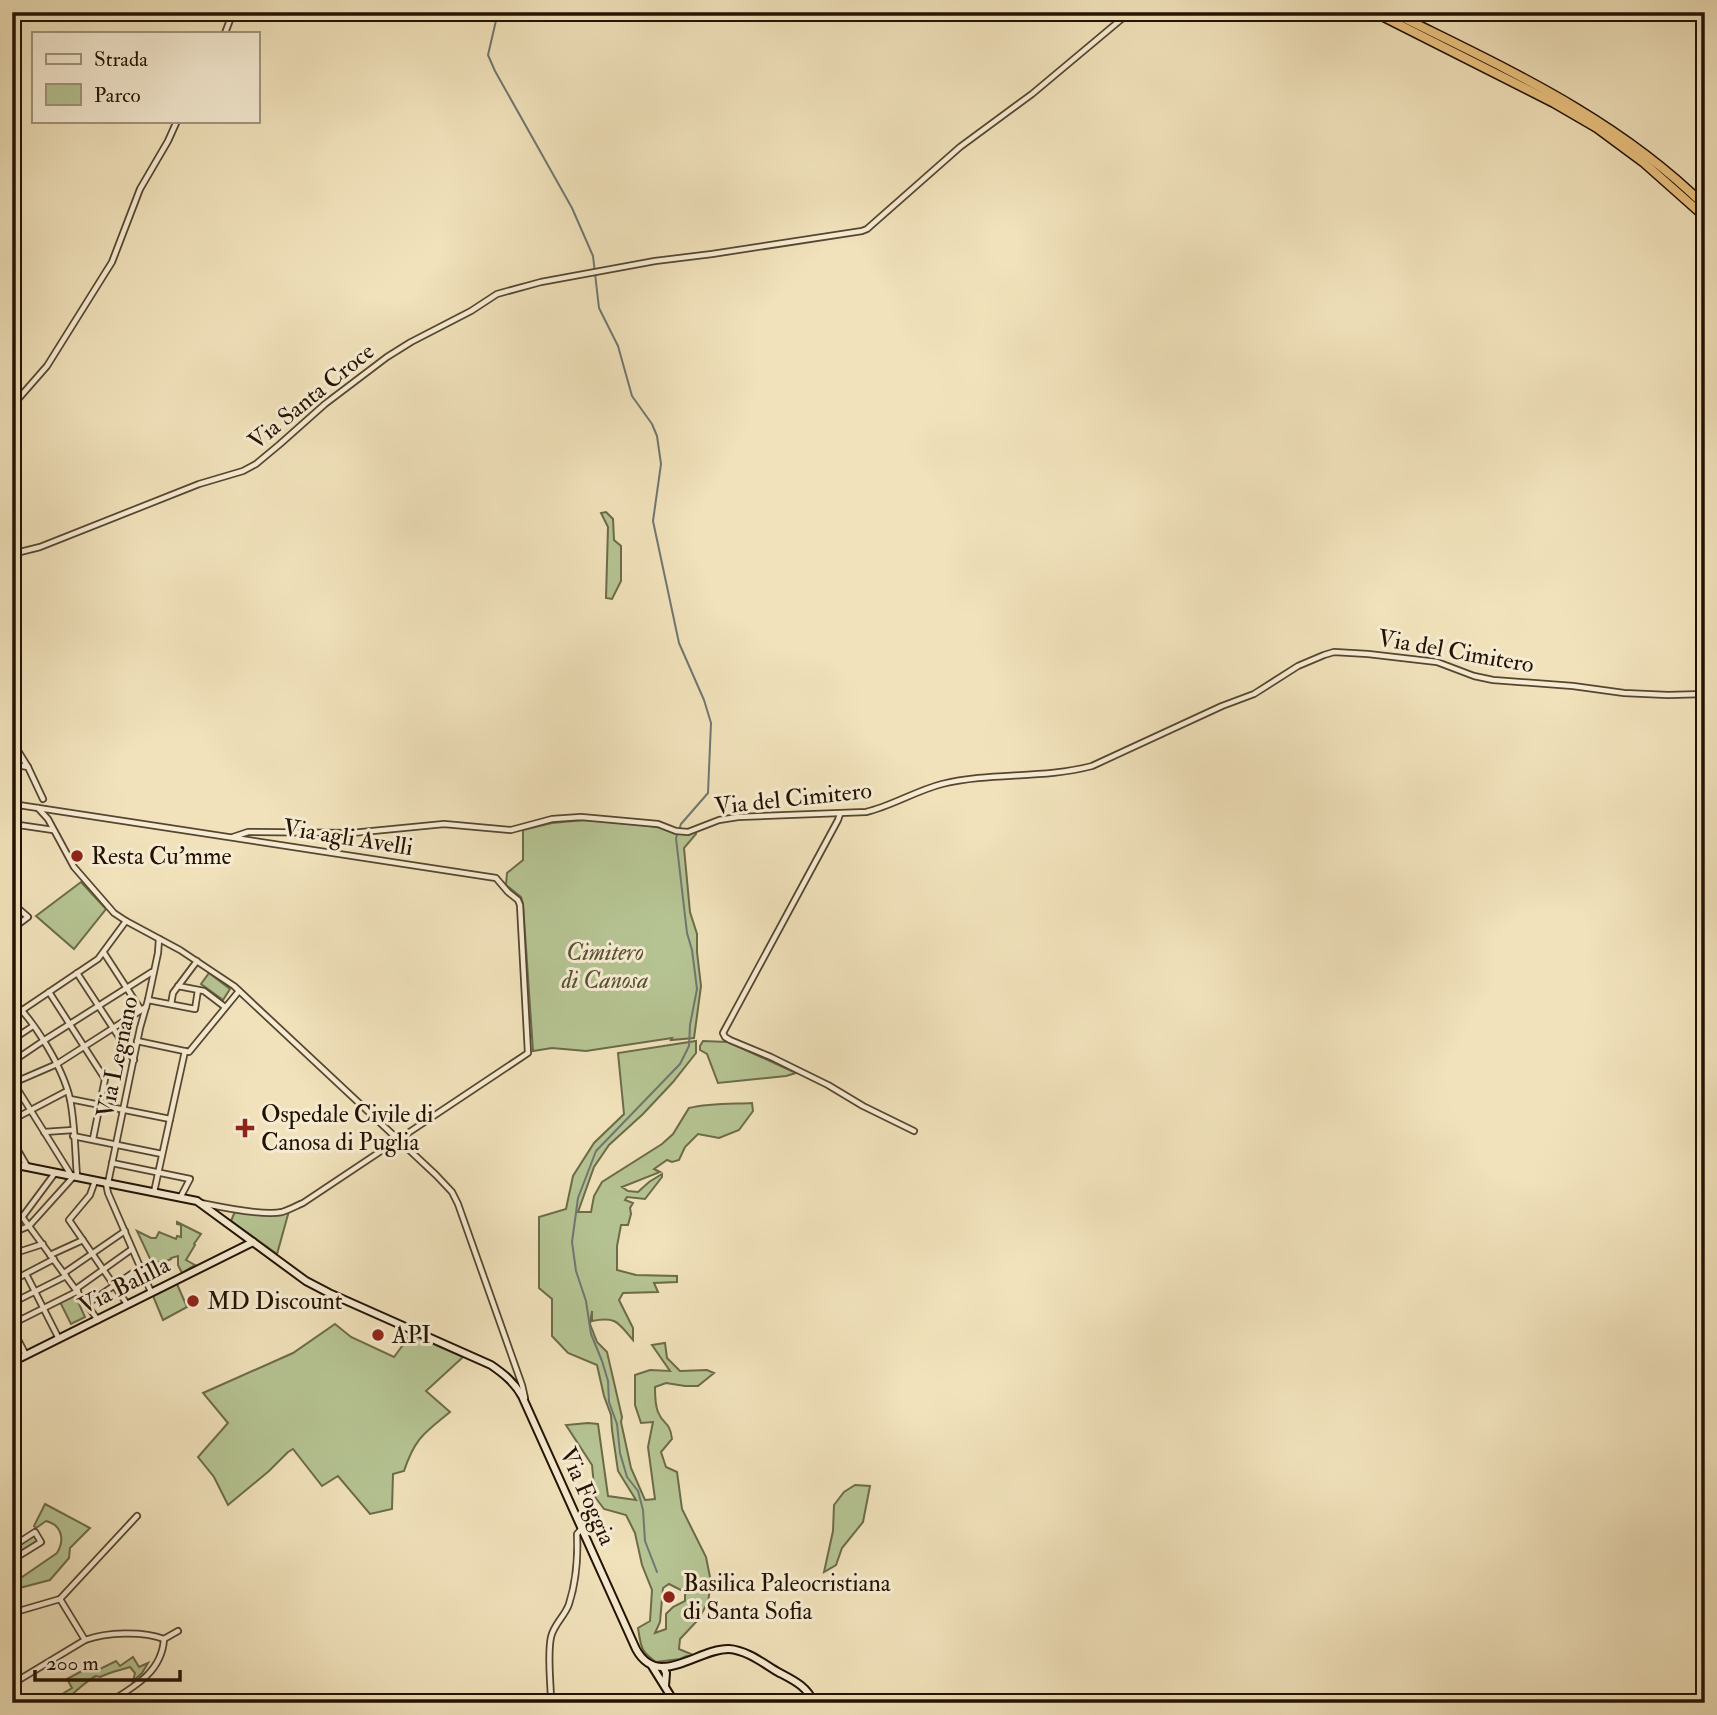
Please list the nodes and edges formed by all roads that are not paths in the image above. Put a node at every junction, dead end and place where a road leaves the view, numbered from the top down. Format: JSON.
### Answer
{"nodes":[{"id":1,"x":233,"y":12,"type":"edge"},
{"id":2,"x":1130,"y":12,"type":"edge"},
{"id":3,"x":1374,"y":12,"type":"edge"},
{"id":4,"x":1392,"y":12,"type":"edge"},
{"id":5,"x":225,"y":32,"type":"edge"},
{"id":6,"x":177,"y":122,"type":"edge"},
{"id":7,"x":1705,"y":206,"type":"edge"},
{"id":8,"x":1705,"y":217,"type":"edge"},
{"id":9,"x":12,"y":406,"type":"edge"},
{"id":10,"x":12,"y":554,"type":"edge"},
{"id":11,"x":1705,"y":694,"type":"edge"},
{"id":12,"x":13,"y":744,"type":"edge"},
{"id":13,"x":12,"y":764,"type":"edge"},
{"id":14,"x":28,"y":767,"type":"junction"},
{"id":15,"x":43,"y":799,"type":"dead end"},
{"id":16,"x":12,"y":804,"type":"edge"},
{"id":17,"x":38,"y":808,"type":"junction"},
{"id":18,"x":840,"y":814,"type":"junction"},
{"id":19,"x":12,"y":824,"type":"edge"},
{"id":20,"x":53,"y":830,"type":"junction"},
{"id":21,"x":233,"y":837,"type":"junction"},
{"id":22,"x":12,"y":903,"type":"edge"},
{"id":23,"x":126,"y":922,"type":"junction"},
{"id":24,"x":12,"y":929,"type":"edge"},
{"id":25,"x":159,"y":939,"type":"junction"},
{"id":26,"x":104,"y":953,"type":"junction"},
{"id":27,"x":197,"y":961,"type":"junction"},
{"id":28,"x":152,"y":972,"type":"junction"},
{"id":29,"x":77,"y":973,"type":"junction"},
{"id":30,"x":178,"y":986,"type":"junction"},
{"id":31,"x":127,"y":988,"type":"junction"},
{"id":32,"x":198,"y":990,"type":"junction"},
{"id":33,"x":239,"y":991,"type":"junction"},
{"id":34,"x":49,"y":992,"type":"junction"},
{"id":35,"x":12,"y":1000,"type":"edge"},
{"id":36,"x":148,"y":1000,"type":"junction"},
{"id":37,"x":171,"y":1004,"type":"junction"},
{"id":38,"x":99,"y":1006,"type":"junction"},
{"id":39,"x":225,"y":1007,"type":"junction"},
{"id":40,"x":144,"y":1008,"type":"junction"},
{"id":41,"x":23,"y":1010,"type":"junction"},
{"id":42,"x":12,"y":1017,"type":"edge"},
{"id":43,"x":70,"y":1024,"type":"junction"},
{"id":44,"x":33,"y":1026,"type":"junction"},
{"id":45,"x":113,"y":1028,"type":"junction"},
{"id":46,"x":12,"y":1040,"type":"edge"},
{"id":47,"x":43,"y":1041,"type":"junction"},
{"id":48,"x":137,"y":1041,"type":"junction"},
{"id":49,"x":84,"y":1046,"type":"junction"},
{"id":50,"x":185,"y":1051,"type":"junction"},
{"id":51,"x":134,"y":1060,"type":"junction"},
{"id":52,"x":12,"y":1062,"type":"edge"},
{"id":53,"x":57,"y":1064,"type":"junction"},
{"id":54,"x":13,"y":1082,"type":"edge"},
{"id":55,"x":67,"y":1091,"type":"junction"},
{"id":56,"x":15,"y":1092,"type":"edge"},
{"id":57,"x":70,"y":1099,"type":"junction"},
{"id":58,"x":100,"y":1105,"type":"junction"},
{"id":59,"x":30,"y":1110,"type":"junction"},
{"id":60,"x":123,"y":1110,"type":"junction"},
{"id":61,"x":170,"y":1119,"type":"junction"},
{"id":62,"x":12,"y":1120,"type":"edge"},
{"id":63,"x":914,"y":1131,"type":"dead end"},
{"id":64,"x":44,"y":1132,"type":"junction"},
{"id":65,"x":73,"y":1133,"type":"junction"},
{"id":66,"x":93,"y":1139,"type":"junction"},
{"id":67,"x":12,"y":1140,"type":"edge"},
{"id":68,"x":398,"y":1140,"type":"junction"},
{"id":69,"x":116,"y":1143,"type":"junction"},
{"id":70,"x":162,"y":1154,"type":"junction"},
{"id":71,"x":112,"y":1163,"type":"junction"},
{"id":72,"x":12,"y":1164,"type":"edge"},
{"id":73,"x":28,"y":1167,"type":"junction"},
{"id":74,"x":159,"y":1171,"type":"junction"},
{"id":75,"x":55,"y":1172,"type":"junction"},
{"id":76,"x":74,"y":1176,"type":"junction"},
{"id":77,"x":95,"y":1180,"type":"junction"},
{"id":78,"x":107,"y":1183,"type":"junction"},
{"id":79,"x":154,"y":1192,"type":"junction"},
{"id":80,"x":180,"y":1198,"type":"junction"},
{"id":81,"x":197,"y":1202,"type":"junction"},
{"id":82,"x":12,"y":1203,"type":"edge"},
{"id":83,"x":12,"y":1212,"type":"edge"},
{"id":84,"x":22,"y":1215,"type":"junction"},
{"id":85,"x":29,"y":1226,"type":"junction"},
{"id":86,"x":125,"y":1231,"type":"junction"},
{"id":87,"x":13,"y":1232,"type":"edge"},
{"id":88,"x":83,"y":1240,"type":"junction"},
{"id":89,"x":253,"y":1242,"type":"junction"},
{"id":90,"x":43,"y":1244,"type":"junction"},
{"id":91,"x":132,"y":1249,"type":"junction"},
{"id":92,"x":13,"y":1252,"type":"edge"},
{"id":93,"x":92,"y":1253,"type":"junction"},
{"id":94,"x":52,"y":1257,"type":"junction"},
{"id":95,"x":140,"y":1268,"type":"junction"},
{"id":96,"x":103,"y":1269,"type":"junction"},
{"id":97,"x":26,"y":1274,"type":"junction"},
{"id":98,"x":65,"y":1274,"type":"junction"},
{"id":99,"x":12,"y":1281,"type":"edge"},
{"id":100,"x":115,"y":1286,"type":"junction"},
{"id":101,"x":77,"y":1290,"type":"junction"},
{"id":102,"x":34,"y":1292,"type":"junction"},
{"id":103,"x":151,"y":1292,"type":"junction"},
{"id":104,"x":12,"y":1303,"type":"edge"},
{"id":105,"x":87,"y":1304,"type":"junction"},
{"id":106,"x":127,"y":1304,"type":"junction"},
{"id":107,"x":44,"y":1308,"type":"junction"},
{"id":108,"x":98,"y":1320,"type":"junction"},
{"id":109,"x":12,"y":1326,"type":"edge"},
{"id":110,"x":59,"y":1339,"type":"junction"},
{"id":111,"x":15,"y":1340,"type":"edge"},
{"id":112,"x":26,"y":1355,"type":"junction"},
{"id":113,"x":12,"y":1362,"type":"edge"},
{"id":114,"x":526,"y":1404,"type":"junction"},
{"id":115,"x":137,"y":1516,"type":"dead end"},
{"id":116,"x":582,"y":1528,"type":"junction"},
{"id":117,"x":12,"y":1547,"type":"edge"},
{"id":118,"x":12,"y":1560,"type":"edge"},
{"id":119,"x":60,"y":1599,"type":"junction"},
{"id":120,"x":12,"y":1613,"type":"edge"},
{"id":121,"x":178,"y":1631,"type":"dead end"},
{"id":122,"x":164,"y":1639,"type":"junction"},
{"id":123,"x":85,"y":1640,"type":"junction"},
{"id":124,"x":650,"y":1664,"type":"junction"},
{"id":125,"x":672,"y":1666,"type":"junction"},
{"id":126,"x":663,"y":1667,"type":"junction"},
{"id":127,"x":662,"y":1675,"type":"junction"},
{"id":128,"x":12,"y":1684,"type":"edge"},
{"id":129,"x":108,"y":1703,"type":"edge"},
{"id":130,"x":551,"y":1703,"type":"edge"},
{"id":131,"x":675,"y":1703,"type":"edge"},
{"id":132,"x":814,"y":1703,"type":"edge"}],
"edges":[{"from":1,"to":5,"type":"street"},
{"from":2,"to":10,"type":"street","name":"Via Santa Croce"},
{"from":3,"to":8,"type":"highway"},
{"from":4,"to":7,"type":"highway"},
{"from":6,"to":9,"type":"street"},
{"from":11,"to":18,"type":"street","name":"Via del Cimitero"},
{"from":12,"to":14,"type":"street"},
{"from":13,"to":14,"type":"street"},
{"from":14,"to":15,"type":"street"},
{"from":16,"to":17,"type":"street","name":"Via agli Avelli"},
{"from":17,"to":20,"type":"street"},
{"from":17,"to":21,"type":"street","name":"Via agli Avelli"},
{"from":18,"to":21,"type":"street","name":"Via del Cimitero"},
{"from":18,"to":63,"type":"street"},
{"from":19,"to":20,"type":"street"},
{"from":20,"to":23,"type":"street"},
{"from":21,"to":68,"type":"street","name":"Via agli Avelli"},
{"from":22,"to":24,"type":"street"},
{"from":23,"to":25,"type":"street"},
{"from":23,"to":26,"type":"street"},
{"from":25,"to":27,"type":"street"},
{"from":25,"to":28,"type":"street","name":"Via Legnano"},
{"from":26,"to":29,"type":"street"},
{"from":26,"to":31,"type":"street"},
{"from":27,"to":30,"type":"street"},
{"from":27,"to":33,"type":"street"},
{"from":28,"to":31,"type":"street"},
{"from":28,"to":36,"type":"street","name":"Via Legnano"},
{"from":29,"to":34,"type":"street"},
{"from":29,"to":38,"type":"street"},
{"from":30,"to":32,"type":"street"},
{"from":30,"to":37,"type":"street"},
{"from":31,"to":38,"type":"street"},
{"from":31,"to":40,"type":"street"},
{"from":32,"to":37,"type":"street"},
{"from":32,"to":39,"type":"street"},
{"from":33,"to":39,"type":"street"},
{"from":33,"to":68,"type":"street"},
{"from":34,"to":41,"type":"street"},
{"from":34,"to":43,"type":"street"},
{"from":35,"to":41,"type":"street"},
{"from":36,"to":37,"type":"street"},
{"from":36,"to":40,"type":"street","name":"Via Legnano"},
{"from":38,"to":43,"type":"street"},
{"from":38,"to":45,"type":"street"},
{"from":39,"to":50,"type":"street"},
{"from":40,"to":45,"type":"street"},
{"from":40,"to":48,"type":"street","name":"Via Legnano"},
{"from":41,"to":42,"type":"street"},
{"from":41,"to":44,"type":"street"},
{"from":43,"to":47,"type":"street"},
{"from":43,"to":49,"type":"street"},
{"from":44,"to":46,"type":"street"},
{"from":44,"to":47,"type":"street"},
{"from":45,"to":49,"type":"street"},
{"from":45,"to":51,"type":"street"},
{"from":47,"to":52,"type":"street"},
{"from":47,"to":53,"type":"street"},
{"from":48,"to":50,"type":"street"},
{"from":48,"to":51,"type":"street","name":"Via Legnano"},
{"from":49,"to":53,"type":"street"},
{"from":49,"to":58,"type":"street"},
{"from":50,"to":61,"type":"street"},
{"from":51,"to":60,"type":"street","name":"Via Legnano"},
{"from":53,"to":54,"type":"street"},
{"from":53,"to":55,"type":"street"},
{"from":54,"to":56,"type":"street"},
{"from":55,"to":57,"type":"street"},
{"from":55,"to":59,"type":"street"},
{"from":56,"to":59,"type":"street"},
{"from":57,"to":58,"type":"street"},
{"from":57,"to":65,"type":"street"},
{"from":58,"to":60,"type":"street"},
{"from":58,"to":66,"type":"street"},
{"from":59,"to":62,"type":"street"},
{"from":59,"to":64,"type":"street"},
{"from":60,"to":61,"type":"street"},
{"from":60,"to":69,"type":"street","name":"Via Legnano"},
{"from":61,"to":70,"type":"street"},
{"from":64,"to":65,"type":"street"},
{"from":64,"to":76,"type":"street"},
{"from":65,"to":66,"type":"street"},
{"from":65,"to":76,"type":"street"},
{"from":66,"to":69,"type":"street"},
{"from":67,"to":73,"type":"street"},
{"from":68,"to":81,"type":"street"},
{"from":68,"to":114,"type":"street"},
{"from":69,"to":70,"type":"street"},
{"from":69,"to":71,"type":"street","name":"Via Legnano"},
{"from":70,"to":74,"type":"street"},
{"from":71,"to":74,"type":"street"},
{"from":71,"to":78,"type":"street","name":"Via Legnano"},
{"from":72,"to":73,"type":"main road"},
{"from":73,"to":75,"type":"main road"},
{"from":74,"to":79,"type":"street"},
{"from":74,"to":80,"type":"street"},
{"from":75,"to":76,"type":"main road"},
{"from":75,"to":84,"type":"street"},
{"from":76,"to":77,"type":"main road"},
{"from":76,"to":85,"type":"street"},
{"from":77,"to":78,"type":"main road"},
{"from":77,"to":88,"type":"street"},
{"from":78,"to":79,"type":"main road"},
{"from":78,"to":86,"type":"street"},
{"from":79,"to":80,"type":"main road"},
{"from":80,"to":81,"type":"main road"},
{"from":81,"to":89,"type":"main road","name":"Via Foggia"},
{"from":82,"to":84,"type":"street"},
{"from":83,"to":84,"type":"street"},
{"from":84,"to":85,"type":"street"},
{"from":85,"to":87,"type":"street"},
{"from":85,"to":90,"type":"street"},
{"from":86,"to":91,"type":"street"},
{"from":86,"to":93,"type":"street"},
{"from":88,"to":93,"type":"street"},
{"from":88,"to":94,"type":"street"},
{"from":89,"to":103,"type":"main road","name":"Via Balilla"},
{"from":89,"to":114,"type":"main road","name":"Via Foggia"},
{"from":90,"to":92,"type":"street"},
{"from":90,"to":94,"type":"street"},
{"from":91,"to":95,"type":"street"},
{"from":91,"to":96,"type":"street"},
{"from":93,"to":96,"type":"street"},
{"from":93,"to":98,"type":"street"},
{"from":94,"to":97,"type":"street"},
{"from":94,"to":98,"type":"street"},
{"from":95,"to":100,"type":"street"},
{"from":95,"to":103,"type":"street"},
{"from":96,"to":100,"type":"street"},
{"from":96,"to":101,"type":"street"},
{"from":97,"to":99,"type":"street"},
{"from":97,"to":102,"type":"street"},
{"from":98,"to":101,"type":"street"},
{"from":98,"to":102,"type":"street"},
{"from":100,"to":105,"type":"street"},
{"from":100,"to":106,"type":"street"},
{"from":101,"to":105,"type":"street"},
{"from":101,"to":107,"type":"street"},
{"from":102,"to":104,"type":"street"},
{"from":102,"to":107,"type":"street"},
{"from":103,"to":106,"type":"main road","name":"Via Balilla"},
{"from":105,"to":108,"type":"street"},
{"from":106,"to":108,"type":"main road","name":"Via Balilla"},
{"from":107,"to":109,"type":"street"},
{"from":107,"to":110,"type":"street"},
{"from":108,"to":110,"type":"main road","name":"Via Balilla"},
{"from":109,"to":111,"type":"street"},
{"from":110,"to":112,"type":"main road","name":"Via Balilla"},
{"from":111,"to":112,"type":"street"},
{"from":112,"to":113,"type":"main road","name":"Via Balilla"},
{"from":114,"to":116,"type":"main road","name":"Via Foggia"},
{"from":115,"to":119,"type":"street"},
{"from":116,"to":124,"type":"main road","name":"Via Foggia"},
{"from":116,"to":130,"type":"street"},
{"from":117,"to":118,"type":"street"},
{"from":119,"to":120,"type":"street"},
{"from":119,"to":123,"type":"street"},
{"from":121,"to":122,"type":"street"},
{"from":122,"to":123,"type":"street"},
{"from":122,"to":129,"type":"street"},
{"from":123,"to":128,"type":"street"},
{"from":124,"to":126,"type":"main road"},
{"from":124,"to":127,"type":"main road","name":"Via Foggia"},
{"from":125,"to":126,"type":"main road"},
{"from":125,"to":127,"type":"main road"},
{"from":125,"to":132,"type":"main road"},
{"from":126,"to":127,"type":"main road"},
{"from":127,"to":131,"type":"main road"}]}
